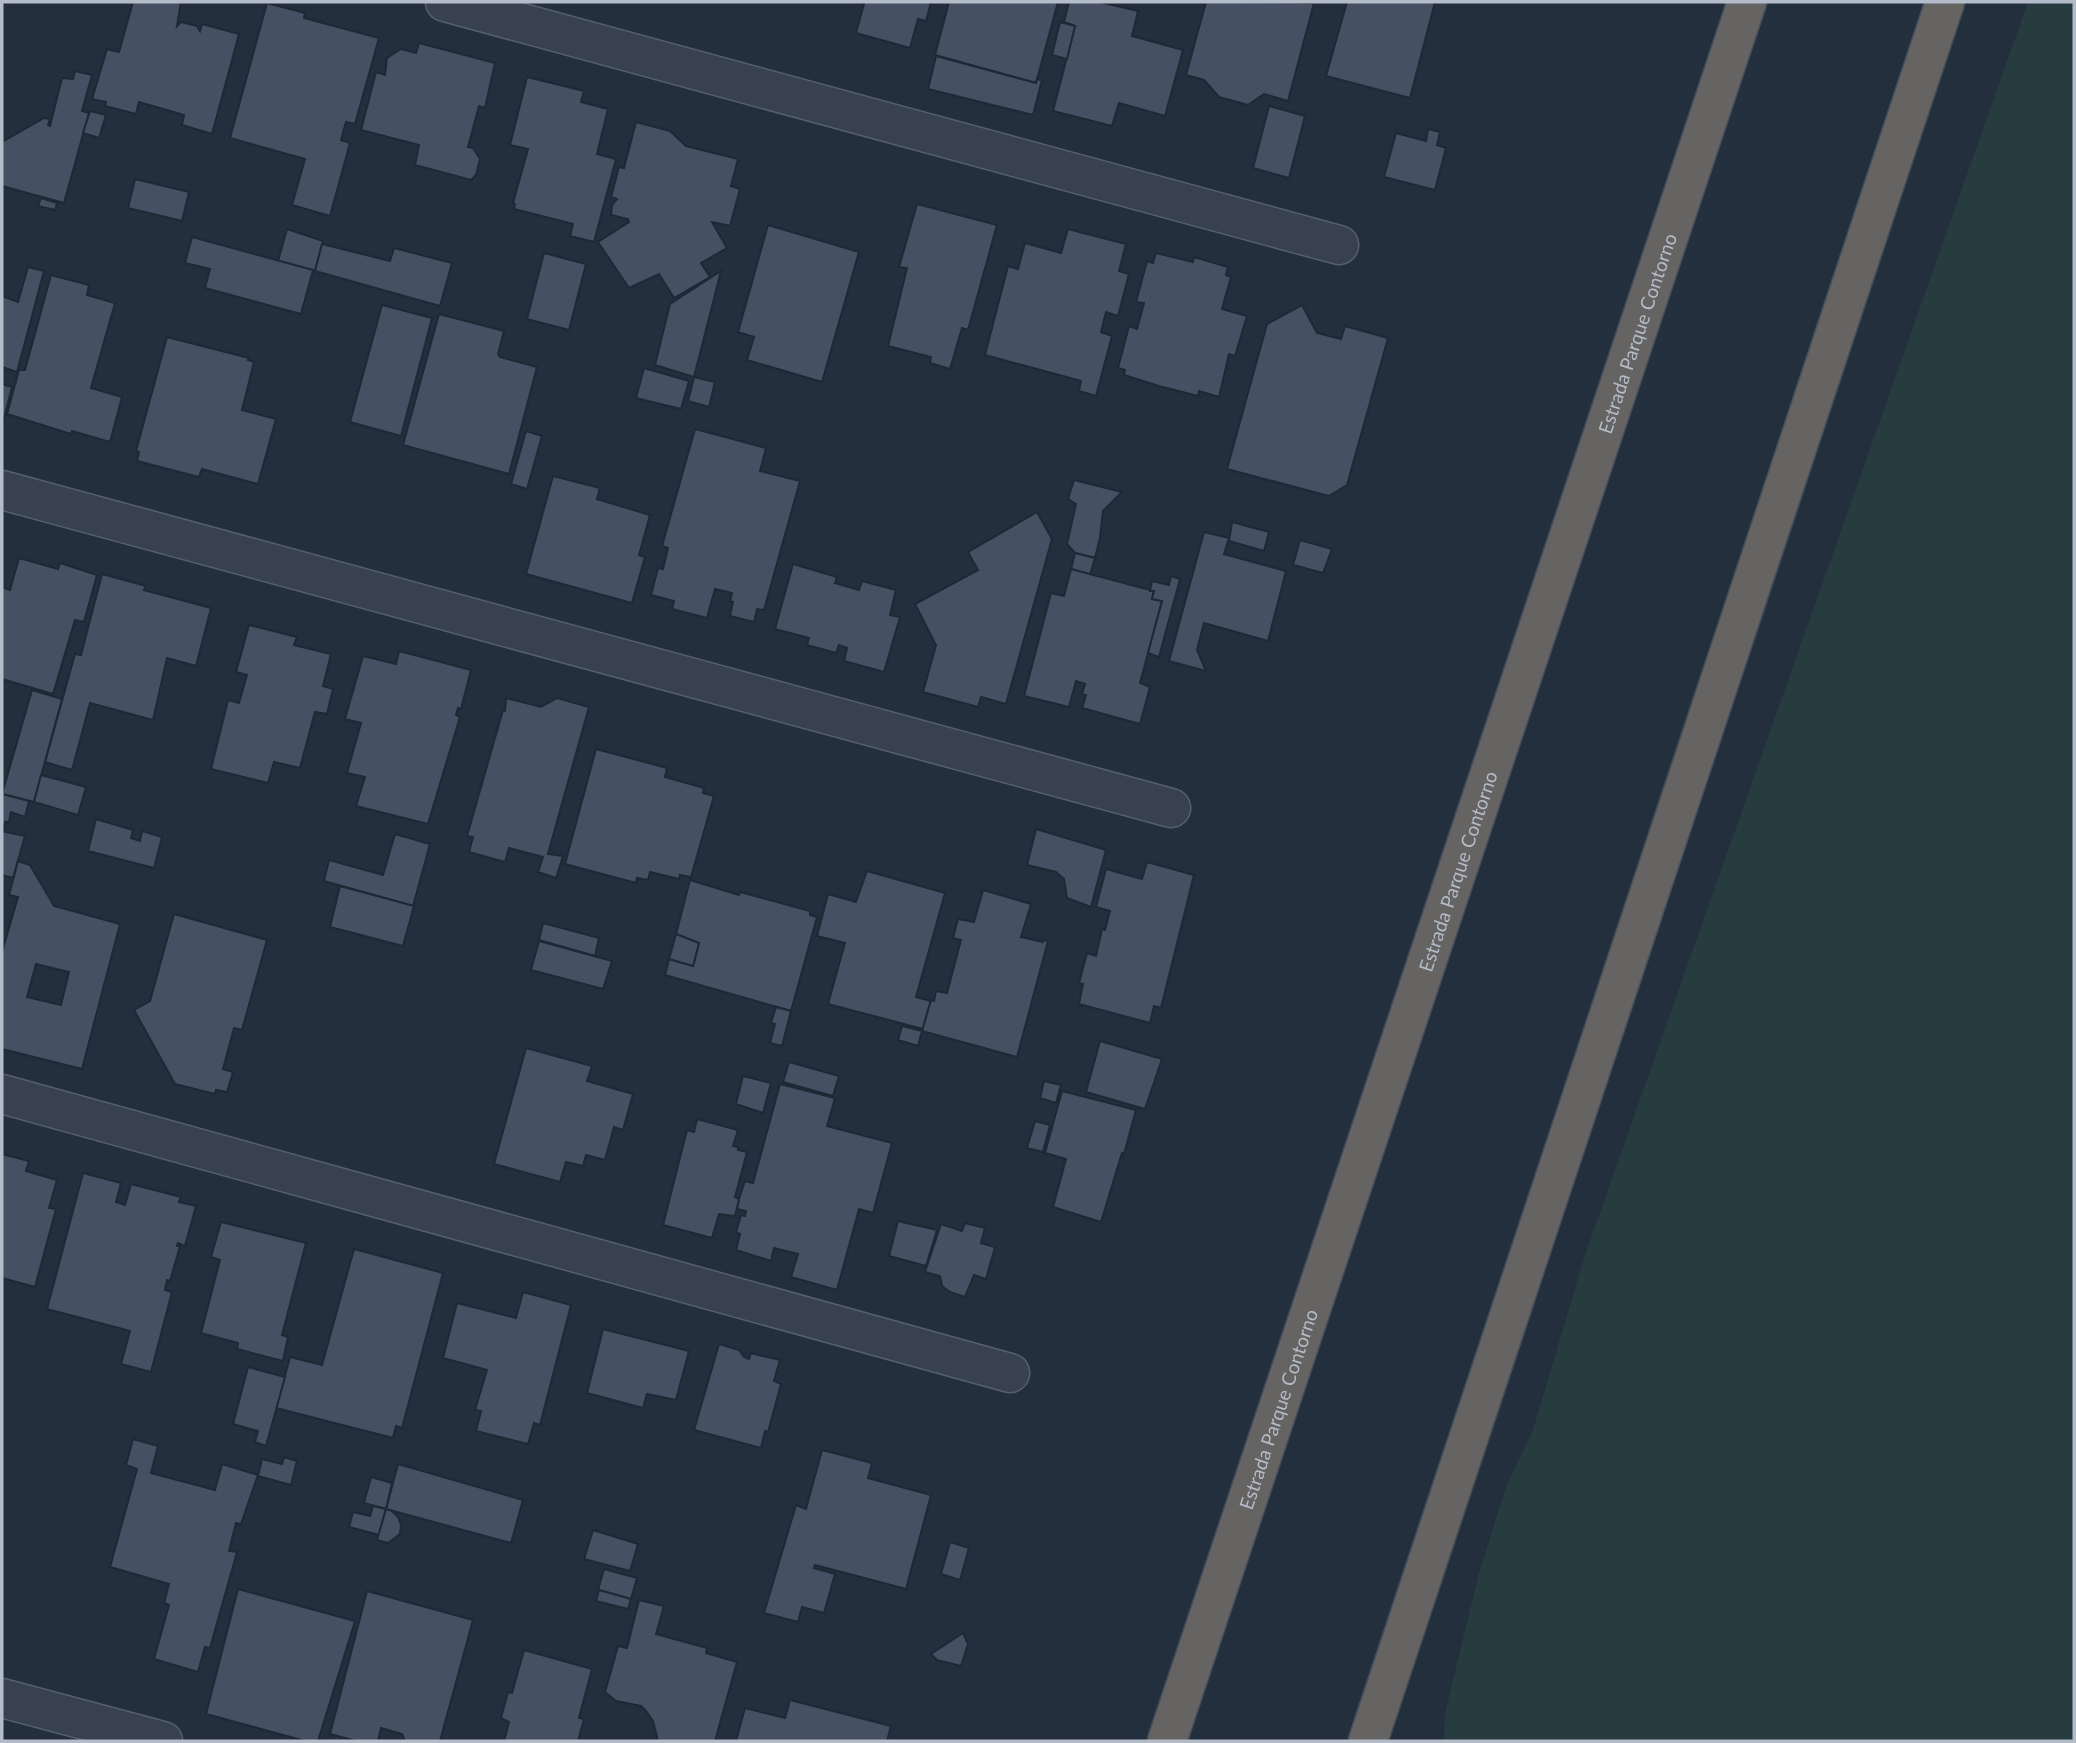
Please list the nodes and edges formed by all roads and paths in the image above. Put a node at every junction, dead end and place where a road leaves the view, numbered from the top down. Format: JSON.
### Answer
{"nodes":[{"id":1,"x":444,"y":2,"type":"edge"},
{"id":2,"x":1746,"y":2,"type":"edge"},
{"id":3,"x":1945,"y":2,"type":"edge"},
{"id":4,"x":1339,"y":245,"type":"dead end"},
{"id":5,"x":2,"y":490,"type":"edge"},
{"id":6,"x":1171,"y":808,"type":"dead end"},
{"id":7,"x":2,"y":1094,"type":"edge"},
{"id":8,"x":1010,"y":1373,"type":"dead end"},
{"id":9,"x":2,"y":1698,"type":"edge"},
{"id":10,"x":163,"y":1741,"type":"edge"},
{"id":11,"x":1167,"y":1741,"type":"edge"},
{"id":12,"x":1368,"y":1741,"type":"edge"}],
"edges":[{"from":1,"to":4,"type":"street"},
{"from":2,"to":11,"type":"highway","name":"Estrada Parque Contorno"},
{"from":3,"to":12,"type":"highway"},
{"from":5,"to":6,"type":"street"},
{"from":7,"to":8,"type":"street"},
{"from":9,"to":10,"type":"street"}]}
